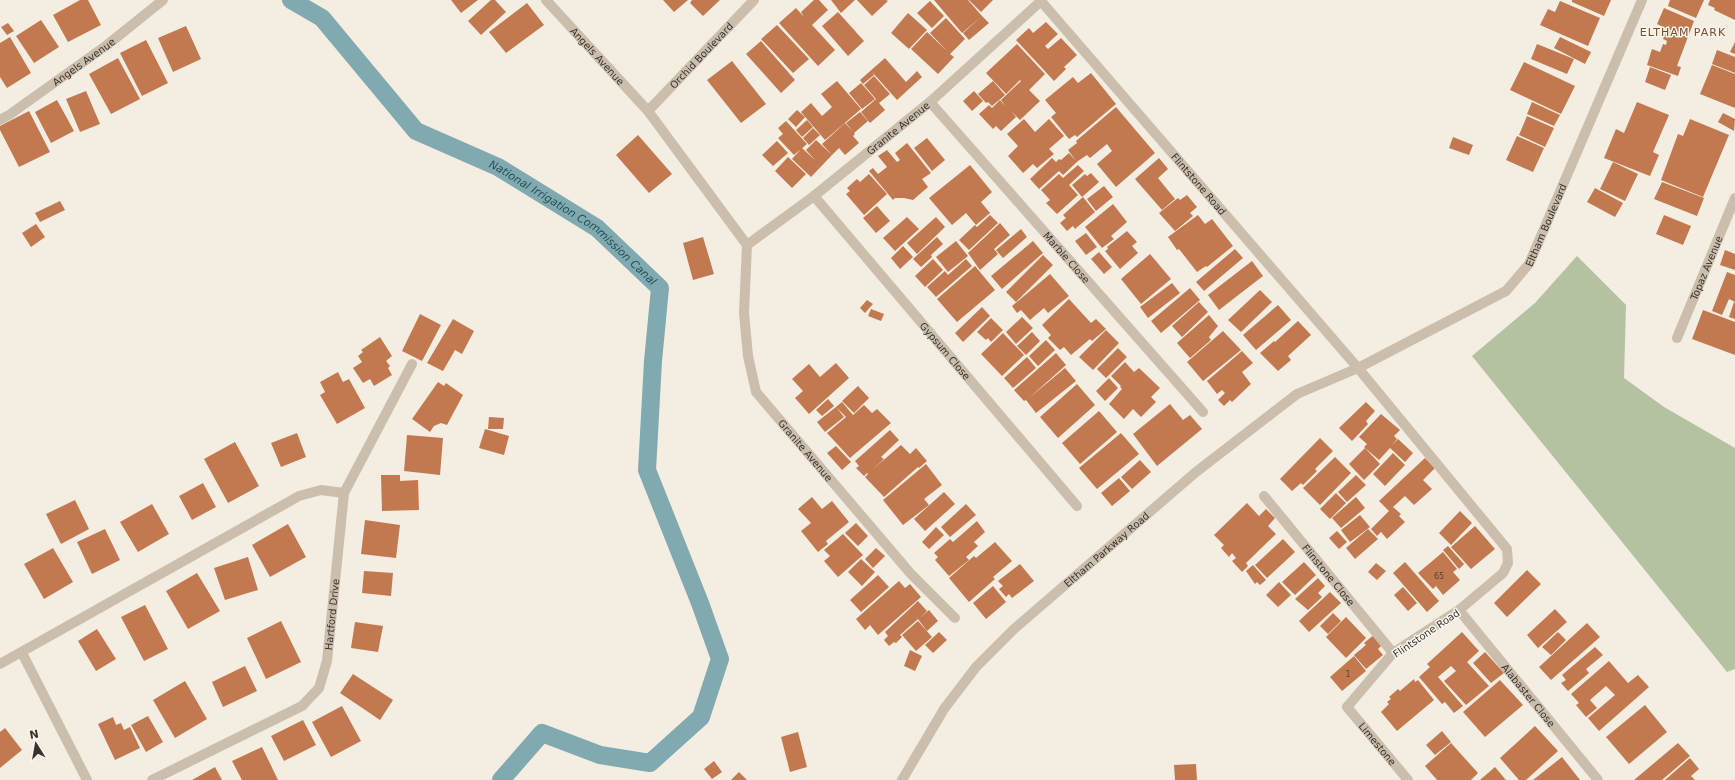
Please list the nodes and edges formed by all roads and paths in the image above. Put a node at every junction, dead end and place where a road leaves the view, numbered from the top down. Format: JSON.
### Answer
{"nodes":[{"id":1,"x":163,"y":0,"type":"edge"},
{"id":2,"x":546,"y":0,"type":"edge"},
{"id":3,"x":1642,"y":0,"type":"edge"},
{"id":4,"x":752,"y":1,"type":"edge"},
{"id":5,"x":1040,"y":1,"type":"edge"},
{"id":6,"x":930,"y":102,"type":"junction"},
{"id":7,"x":648,"y":111,"type":"junction"},
{"id":8,"x":0,"y":120,"type":"edge"},
{"id":9,"x":814,"y":196,"type":"junction"},
{"id":10,"x":1735,"y":198,"type":"edge"},
{"id":11,"x":747,"y":245,"type":"junction"},
{"id":12,"x":1676,"y":338,"type":"dead end"},
{"id":13,"x":412,"y":364,"type":"dead end"},
{"id":14,"x":1358,"y":368,"type":"junction"},
{"id":15,"x":1204,"y":412,"type":"dead end"},
{"id":16,"x":344,"y":493,"type":"junction"},
{"id":17,"x":1264,"y":496,"type":"dead end"},
{"id":18,"x":1077,"y":506,"type":"dead end"},
{"id":19,"x":1459,"y":610,"type":"junction"},
{"id":20,"x":955,"y":618,"type":"dead end"},
{"id":21,"x":22,"y":653,"type":"junction"},
{"id":22,"x":1394,"y":653,"type":"junction"},
{"id":23,"x":0,"y":664,"type":"edge"},
{"id":24,"x":1347,"y":707,"type":"joint"},
{"id":25,"x":87,"y":780,"type":"edge"},
{"id":26,"x":152,"y":780,"type":"edge"},
{"id":27,"x":902,"y":780,"type":"edge"},
{"id":28,"x":1408,"y":780,"type":"edge"},
{"id":29,"x":1598,"y":780,"type":"edge"}],
"edges":[{"from":1,"to":8,"type":"street","name":"Angels Avenue"},
{"from":2,"to":7,"type":"street","name":"Angels Avenue"},
{"from":3,"to":14,"type":"street","name":"Eltham Boulevard"},
{"from":4,"to":7,"type":"street","name":"Orchid Boulevard"},
{"from":5,"to":6,"type":"street","name":"Granite Avenue"},
{"from":5,"to":14,"type":"street","name":"Flintstone Road"},
{"from":6,"to":9,"type":"street","name":"Granite Avenue"},
{"from":6,"to":15,"type":"street","name":"Marble Close"},
{"from":7,"to":11,"type":"street"},
{"from":9,"to":11,"type":"street","name":"Granite Avenue"},
{"from":9,"to":18,"type":"street","name":"Gypsum Close"},
{"from":10,"to":12,"type":"street","name":"Topaz Avenue"},
{"from":11,"to":20,"type":"street","name":"Granite Avenue"},
{"from":13,"to":16,"type":"street","name":"Hartford Drive"},
{"from":14,"to":19,"type":"street","name":"Flintstone Road"},
{"from":14,"to":27,"type":"street","name":"Eltham Parkway Road"},
{"from":16,"to":21,"type":"street"},
{"from":16,"to":26,"type":"street","name":"Hartford Drive"},
{"from":17,"to":22,"type":"street","name":"Flinstone Close"},
{"from":19,"to":22,"type":"street","name":"Flintstone Road"},
{"from":19,"to":29,"type":"street","name":"Alabaster Close"},
{"from":21,"to":23,"type":"street"},
{"from":21,"to":25,"type":"street"},
{"from":22,"to":24,"type":"street","name":"Flintstone Road"},
{"from":24,"to":28,"type":"street","name":"Limestone"}]}
